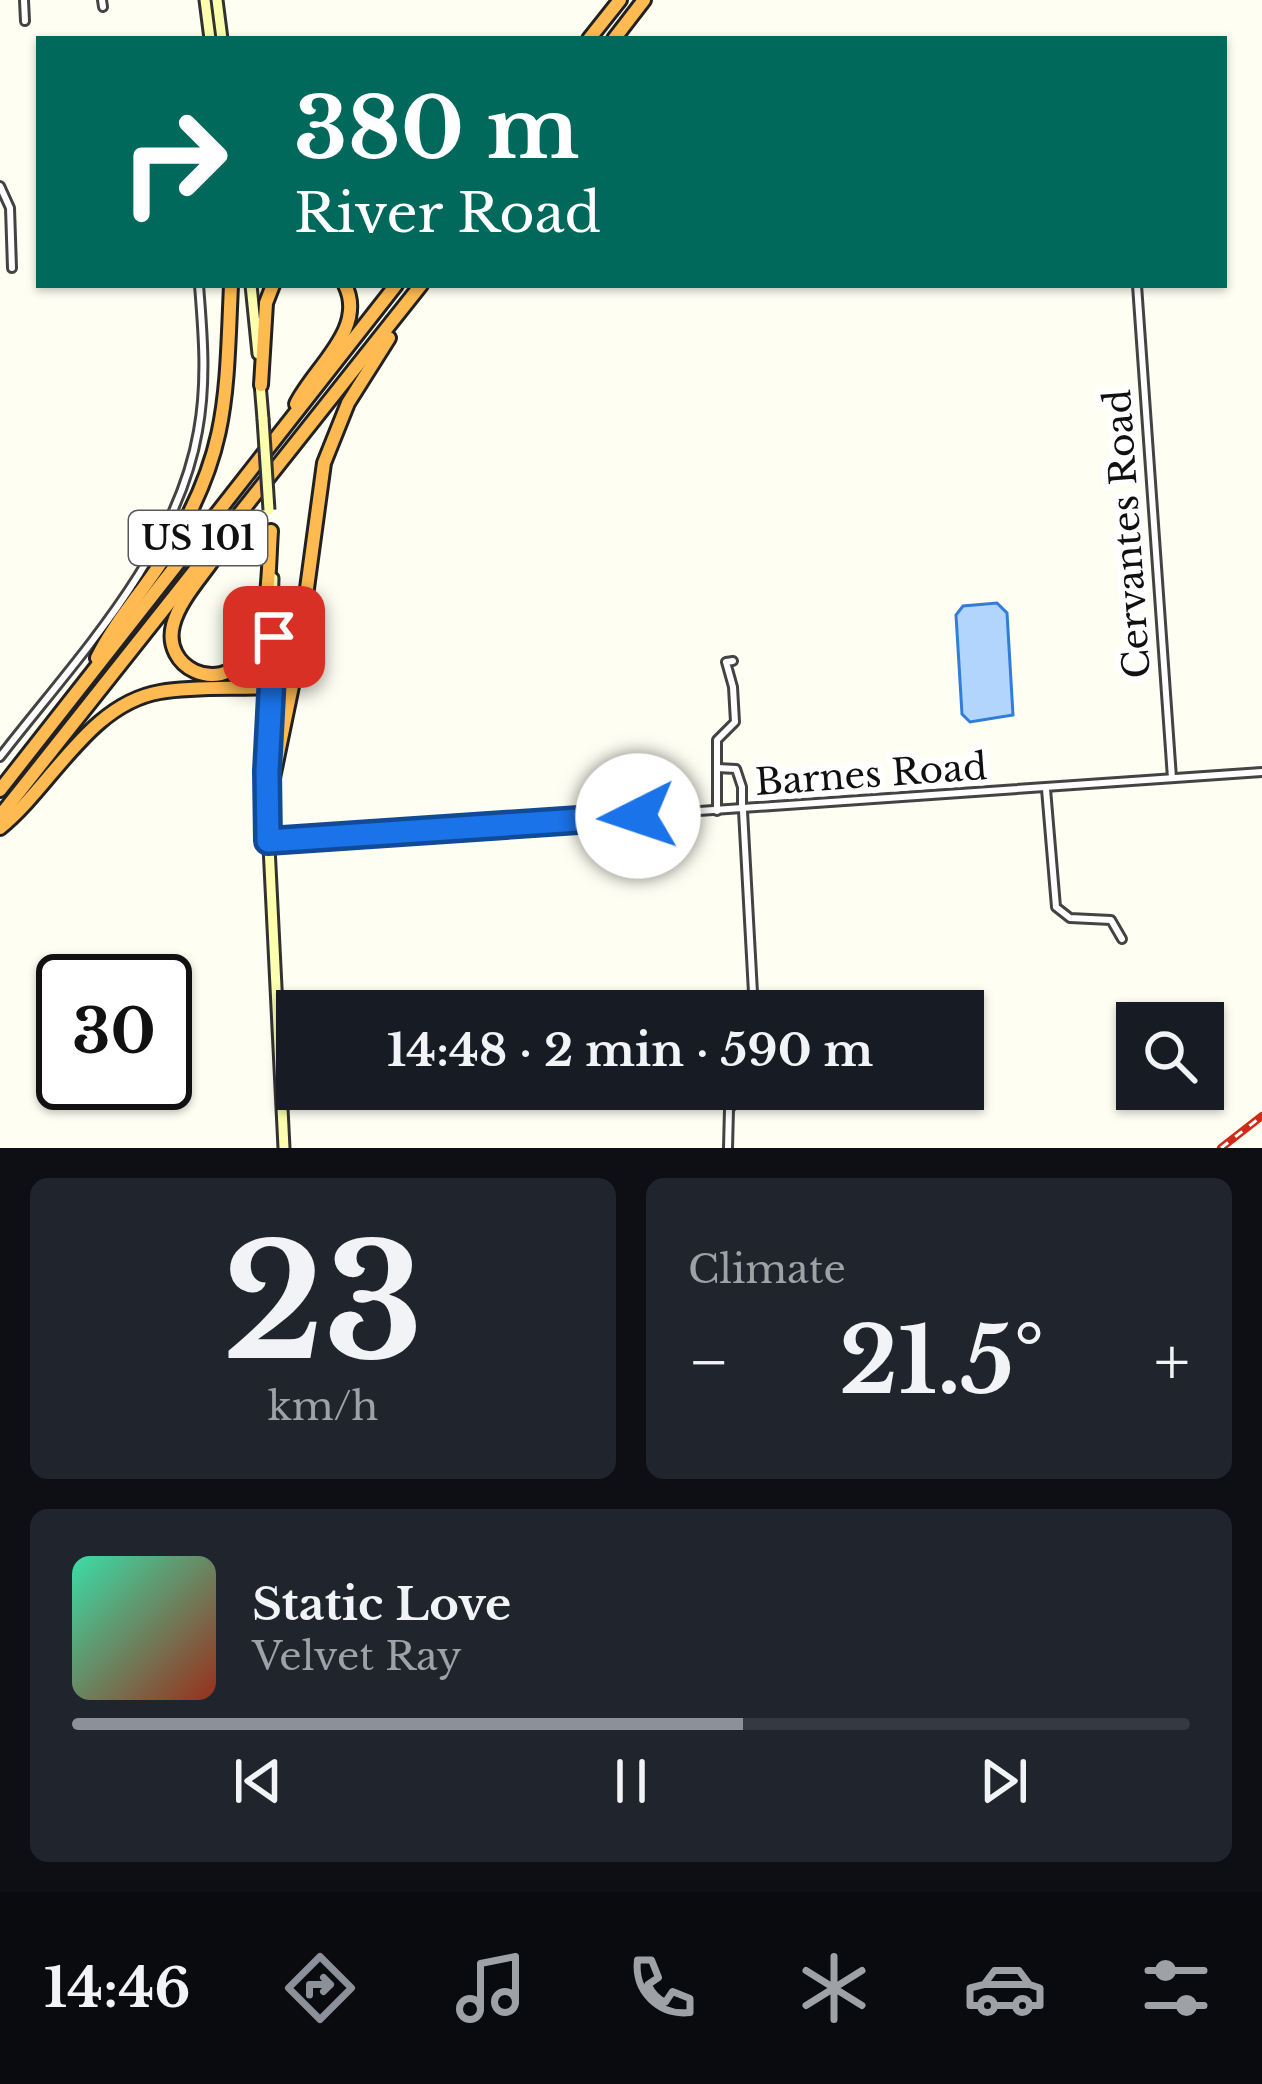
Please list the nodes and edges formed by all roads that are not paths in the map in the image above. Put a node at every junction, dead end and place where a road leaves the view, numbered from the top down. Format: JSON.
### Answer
{"nodes":[{"id":1,"x":24,"y":0,"type":"edge"},
{"id":2,"x":205,"y":0,"type":"edge"},
{"id":3,"x":217,"y":0,"type":"edge"},
{"id":4,"x":620,"y":0,"type":"edge"},
{"id":5,"x":644,"y":0,"type":"edge"},
{"id":6,"x":25,"y":21,"type":"dead end"},
{"id":7,"x":211,"y":36,"type":"edge"},
{"id":8,"x":222,"y":36,"type":"edge"},
{"id":9,"x":591,"y":36,"type":"edge"},
{"id":10,"x":616,"y":36,"type":"edge"},
{"id":11,"x":0,"y":186,"type":"edge"},
{"id":12,"x":12,"y":268,"type":"dead end"},
{"id":13,"x":199,"y":288,"type":"edge"},
{"id":14,"x":231,"y":288,"type":"edge"},
{"id":15,"x":251,"y":288,"type":"edge"},
{"id":16,"x":272,"y":288,"type":"edge"},
{"id":17,"x":346,"y":288,"type":"edge"},
{"id":18,"x":394,"y":288,"type":"edge"},
{"id":19,"x":420,"y":288,"type":"edge"},
{"id":20,"x":420,"y":288,"type":"edge"},
{"id":21,"x":1137,"y":288,"type":"edge"},
{"id":22,"x":260,"y":385,"type":"junction"},
{"id":23,"x":287,"y":423,"type":"junction"},
{"id":24,"x":244,"y":508,"type":"junction"},
{"id":25,"x":271,"y":531,"type":"junction"},
{"id":26,"x":734,"y":661,"type":"dead end"},
{"id":27,"x":86,"y":681,"type":"junction"},
{"id":28,"x":272,"y":687,"type":"junction"},
{"id":29,"x":0,"y":757,"type":"edge"},
{"id":30,"x":717,"y":768,"type":"junction"},
{"id":31,"x":1262,"y":772,"type":"edge"},
{"id":32,"x":1172,"y":779,"type":"junction"},
{"id":33,"x":1046,"y":789,"type":"junction"},
{"id":34,"x":0,"y":790,"type":"edge"},
{"id":35,"x":267,"y":807,"type":"junction"},
{"id":36,"x":742,"y":809,"type":"junction"},
{"id":37,"x":717,"y":811,"type":"junction"},
{"id":38,"x":0,"y":816,"type":"edge"},
{"id":39,"x":0,"y":828,"type":"edge"},
{"id":40,"x":268,"y":841,"type":"junction"},
{"id":41,"x":1122,"y":939,"type":"dead end"},
{"id":42,"x":753,"y":990,"type":"edge"},
{"id":43,"x":729,"y":1110,"type":"edge"},
{"id":44,"x":284,"y":1148,"type":"edge"},
{"id":45,"x":728,"y":1148,"type":"edge"}],
"edges":[{"from":1,"to":6,"type":"street"},
{"from":2,"to":7,"type":"main road"},
{"from":3,"to":8,"type":"main road"},
{"from":4,"to":9,"type":"highway"},
{"from":5,"to":10,"type":"highway"},
{"from":11,"to":12,"type":"street"},
{"from":13,"to":29,"type":"street"},
{"from":14,"to":27,"type":"highway"},
{"from":15,"to":22,"type":"main road"},
{"from":16,"to":22,"type":"highway"},
{"from":17,"to":23,"type":"highway"},
{"from":18,"to":23,"type":"highway","number":"US 101"},
{"from":19,"to":24,"type":"highway","number":"US 101"},
{"from":20,"to":35,"type":"highway"},
{"from":21,"to":32,"type":"street","name":"Cervantes Road"},
{"from":22,"to":25,"type":"main road","bridge":true},
{"from":23,"to":27,"type":"highway","number":"US 101"},
{"from":24,"to":25,"type":"highway"},
{"from":24,"to":38,"type":"highway","number":"US 101"},
{"from":25,"to":28,"type":"main road"},
{"from":26,"to":30,"type":"street"},
{"from":27,"to":34,"type":"highway","number":"US 101"},
{"from":28,"to":35,"type":"main road"},
{"from":28,"to":39,"type":"highway"},
{"from":30,"to":36,"type":"street"},
{"from":30,"to":37,"type":"street"},
{"from":31,"to":32,"type":"street","name":"Barnes Road"},
{"from":32,"to":33,"type":"street","name":"Barnes Road"},
{"from":33,"to":36,"type":"street","name":"Barnes Road"},
{"from":33,"to":41,"type":"street"},
{"from":35,"to":40,"type":"main road"},
{"from":36,"to":37,"type":"street","name":"Barnes Road"},
{"from":36,"to":42,"type":"street"},
{"from":37,"to":40,"type":"street","name":"Barnes Road"},
{"from":40,"to":44,"type":"main road"},
{"from":43,"to":45,"type":"street"}]}
